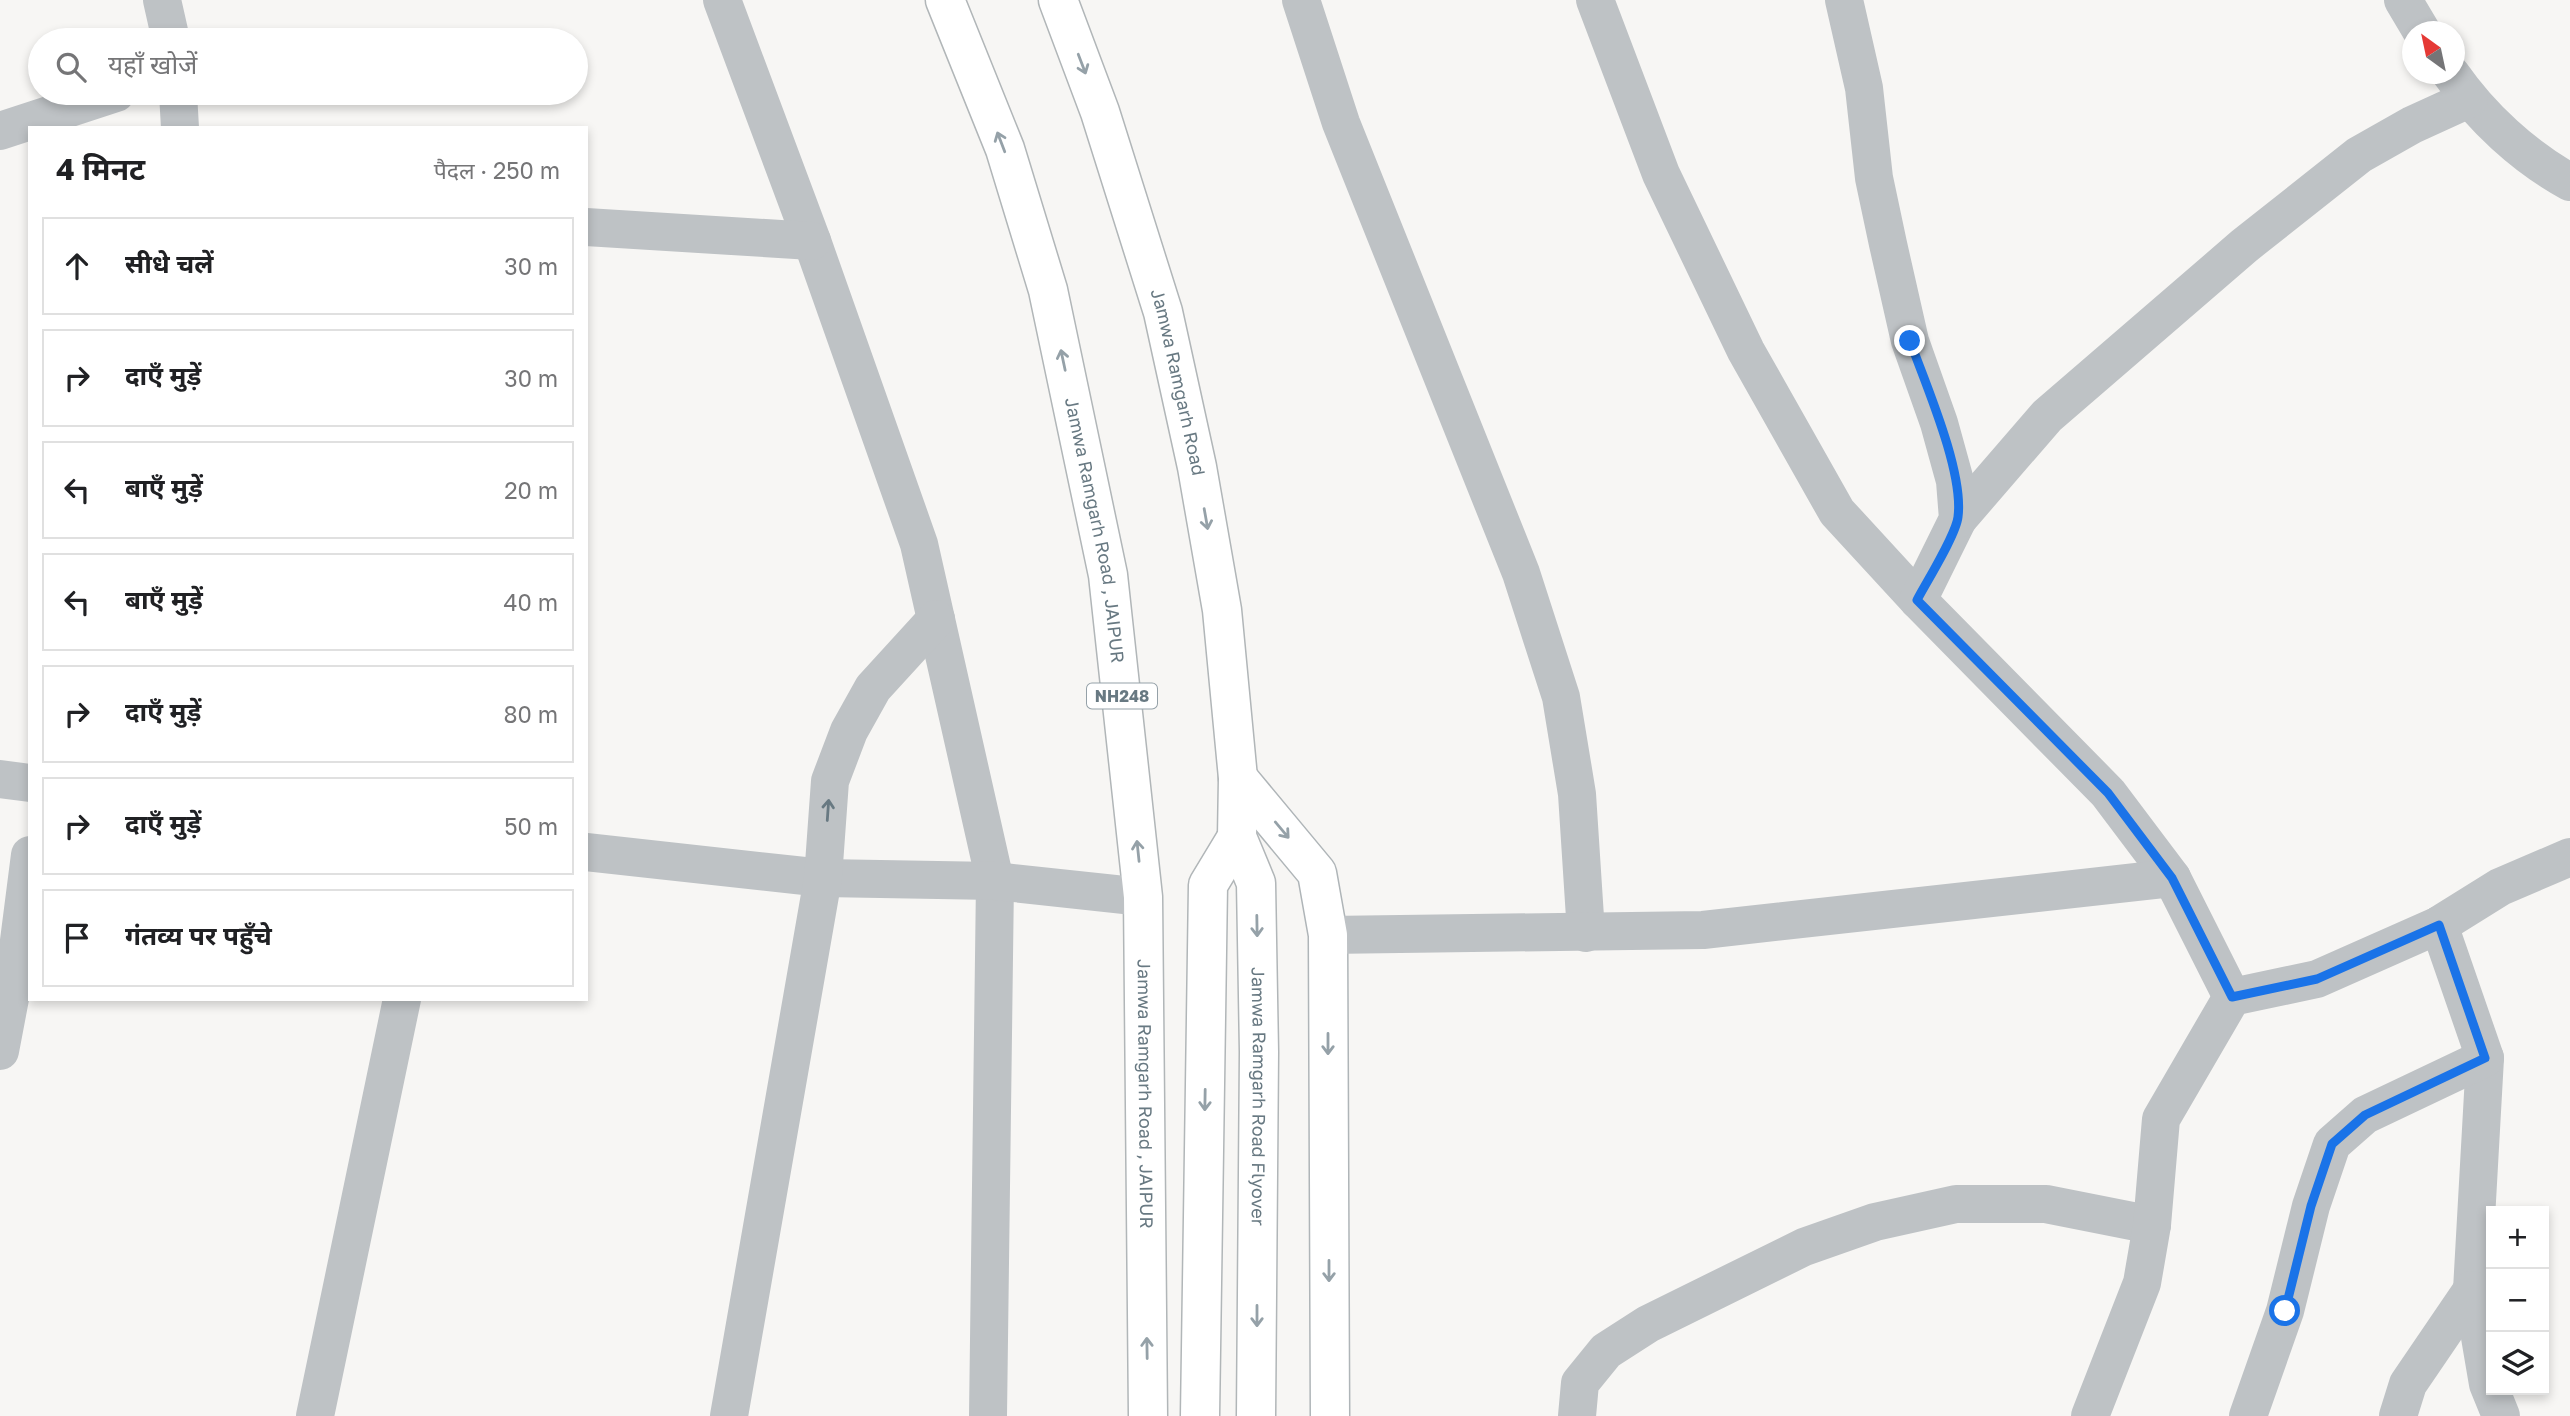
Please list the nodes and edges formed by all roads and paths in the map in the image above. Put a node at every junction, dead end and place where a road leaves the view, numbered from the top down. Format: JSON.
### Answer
{"nodes":[{"id":1,"x":162,"y":0,"type":"edge"},
{"id":2,"x":722,"y":0,"type":"edge"},
{"id":3,"x":945,"y":0,"type":"edge"},
{"id":4,"x":1058,"y":0,"type":"edge"},
{"id":5,"x":1301,"y":0,"type":"edge"},
{"id":6,"x":1595,"y":0,"type":"edge"},
{"id":7,"x":1844,"y":0,"type":"edge"},
{"id":8,"x":2403,"y":0,"type":"edge"},
{"id":9,"x":2416,"y":21,"type":"edge"},
{"id":10,"x":168,"y":28,"type":"edge"},
{"id":11,"x":2460,"y":86,"type":"edge"},
{"id":12,"x":79,"y":105,"type":"edge"},
{"id":13,"x":179,"y":105,"type":"edge"},
{"id":14,"x":180,"y":126,"type":"edge"},
{"id":15,"x":0,"y":131,"type":"edge"},
{"id":16,"x":2570,"y":182,"type":"edge"},
{"id":17,"x":588,"y":227,"type":"edge"},
{"id":18,"x":812,"y":241,"type":"junction"},
{"id":19,"x":1958,"y":519,"type":"junction"},
{"id":20,"x":1917,"y":600,"type":"junction"},
{"id":21,"x":936,"y":619,"type":"junction"},
{"id":22,"x":1238,"y":778,"type":"junction"},
{"id":23,"x":0,"y":779,"type":"edge"},
{"id":24,"x":28,"y":783,"type":"edge"},
{"id":25,"x":1237,"y":837,"type":"junction"},
{"id":26,"x":588,"y":852,"type":"edge"},
{"id":27,"x":2570,"y":857,"type":"edge"},
{"id":28,"x":28,"y":871,"type":"edge"},
{"id":29,"x":824,"y":878,"type":"junction"},
{"id":30,"x":2172,"y":878,"type":"junction"},
{"id":31,"x":995,"y":881,"type":"junction"},
{"id":32,"x":1143,"y":897,"type":"junction"},
{"id":33,"x":2439,"y":925,"type":"junction"},
{"id":34,"x":1586,"y":933,"type":"junction"},
{"id":35,"x":1328,"y":934,"type":"junction"},
{"id":36,"x":2232,"y":997,"type":"junction"},
{"id":37,"x":402,"y":1001,"type":"edge"},
{"id":38,"x":0,"y":1051,"type":"edge"},
{"id":39,"x":2485,"y":1058,"type":"junction"},
{"id":40,"x":2152,"y":1225,"type":"junction"},
{"id":41,"x":2472,"y":1290,"type":"junction"},
{"id":42,"x":315,"y":1416,"type":"edge"},
{"id":43,"x":729,"y":1416,"type":"edge"},
{"id":44,"x":988,"y":1416,"type":"edge"},
{"id":45,"x":1148,"y":1416,"type":"edge"},
{"id":46,"x":1200,"y":1416,"type":"edge"},
{"id":47,"x":1256,"y":1416,"type":"edge"},
{"id":48,"x":1330,"y":1416,"type":"edge"},
{"id":49,"x":1577,"y":1416,"type":"edge"},
{"id":50,"x":2090,"y":1416,"type":"edge"},
{"id":51,"x":2248,"y":1416,"type":"edge"},
{"id":52,"x":2398,"y":1416,"type":"edge"},
{"id":53,"x":2501,"y":1416,"type":"edge"}],
"edges":[{"from":1,"to":10,"type":"street"},
{"from":2,"to":18,"type":"street"},
{"from":32,"to":3,"type":"main road","name":"Jamwa Ramgarh Road , JAIPUR","number":"NH248","one_way":true},
{"from":4,"to":22,"type":"main road","name":"Jamwa Ramgarh Road","one_way":true},
{"from":5,"to":34,"type":"street"},
{"from":6,"to":20,"type":"street"},
{"from":7,"to":19,"type":"street"},
{"from":8,"to":9,"type":"street"},
{"from":11,"to":16,"type":"street"},
{"from":11,"to":19,"type":"street"},
{"from":12,"to":15,"type":"street"},
{"from":13,"to":14,"type":"street"},
{"from":17,"to":18,"type":"street"},
{"from":18,"to":21,"type":"street"},
{"from":19,"to":20,"type":"street"},
{"from":20,"to":30,"type":"street"},
{"from":29,"to":21,"type":"street","one_way":true},
{"from":21,"to":31,"type":"street"},
{"from":22,"to":25,"type":"main road","name":"Jamwa Ramgarh Road Flyover"},
{"from":22,"to":35,"type":"main road","one_way":true},
{"from":23,"to":24,"type":"street"},
{"from":25,"to":46,"type":"main road","one_way":true},
{"from":25,"to":47,"type":"main road","name":"Jamwa Ramgarh Road Flyover","one_way":true},
{"from":26,"to":29,"type":"street"},
{"from":27,"to":33,"type":"street"},
{"from":28,"to":38,"type":"street"},
{"from":29,"to":31,"type":"street"},
{"from":29,"to":43,"type":"street"},
{"from":30,"to":34,"type":"street"},
{"from":30,"to":36,"type":"street"},
{"from":31,"to":32,"type":"street"},
{"from":31,"to":44,"type":"street"},
{"from":45,"to":32,"type":"main road","name":"Jamwa Ramgarh Road , JAIPUR","number":"NH248","one_way":true},
{"from":33,"to":36,"type":"street"},
{"from":33,"to":39,"type":"street"},
{"from":34,"to":35,"type":"street"},
{"from":35,"to":48,"type":"main road","one_way":true},
{"from":36,"to":40,"type":"street"},
{"from":37,"to":42,"type":"street"},
{"from":39,"to":41,"type":"street"},
{"from":39,"to":51,"type":"street"},
{"from":40,"to":49,"type":"street"},
{"from":40,"to":50,"type":"street"},
{"from":41,"to":52,"type":"street"},
{"from":41,"to":53,"type":"street"}]}
